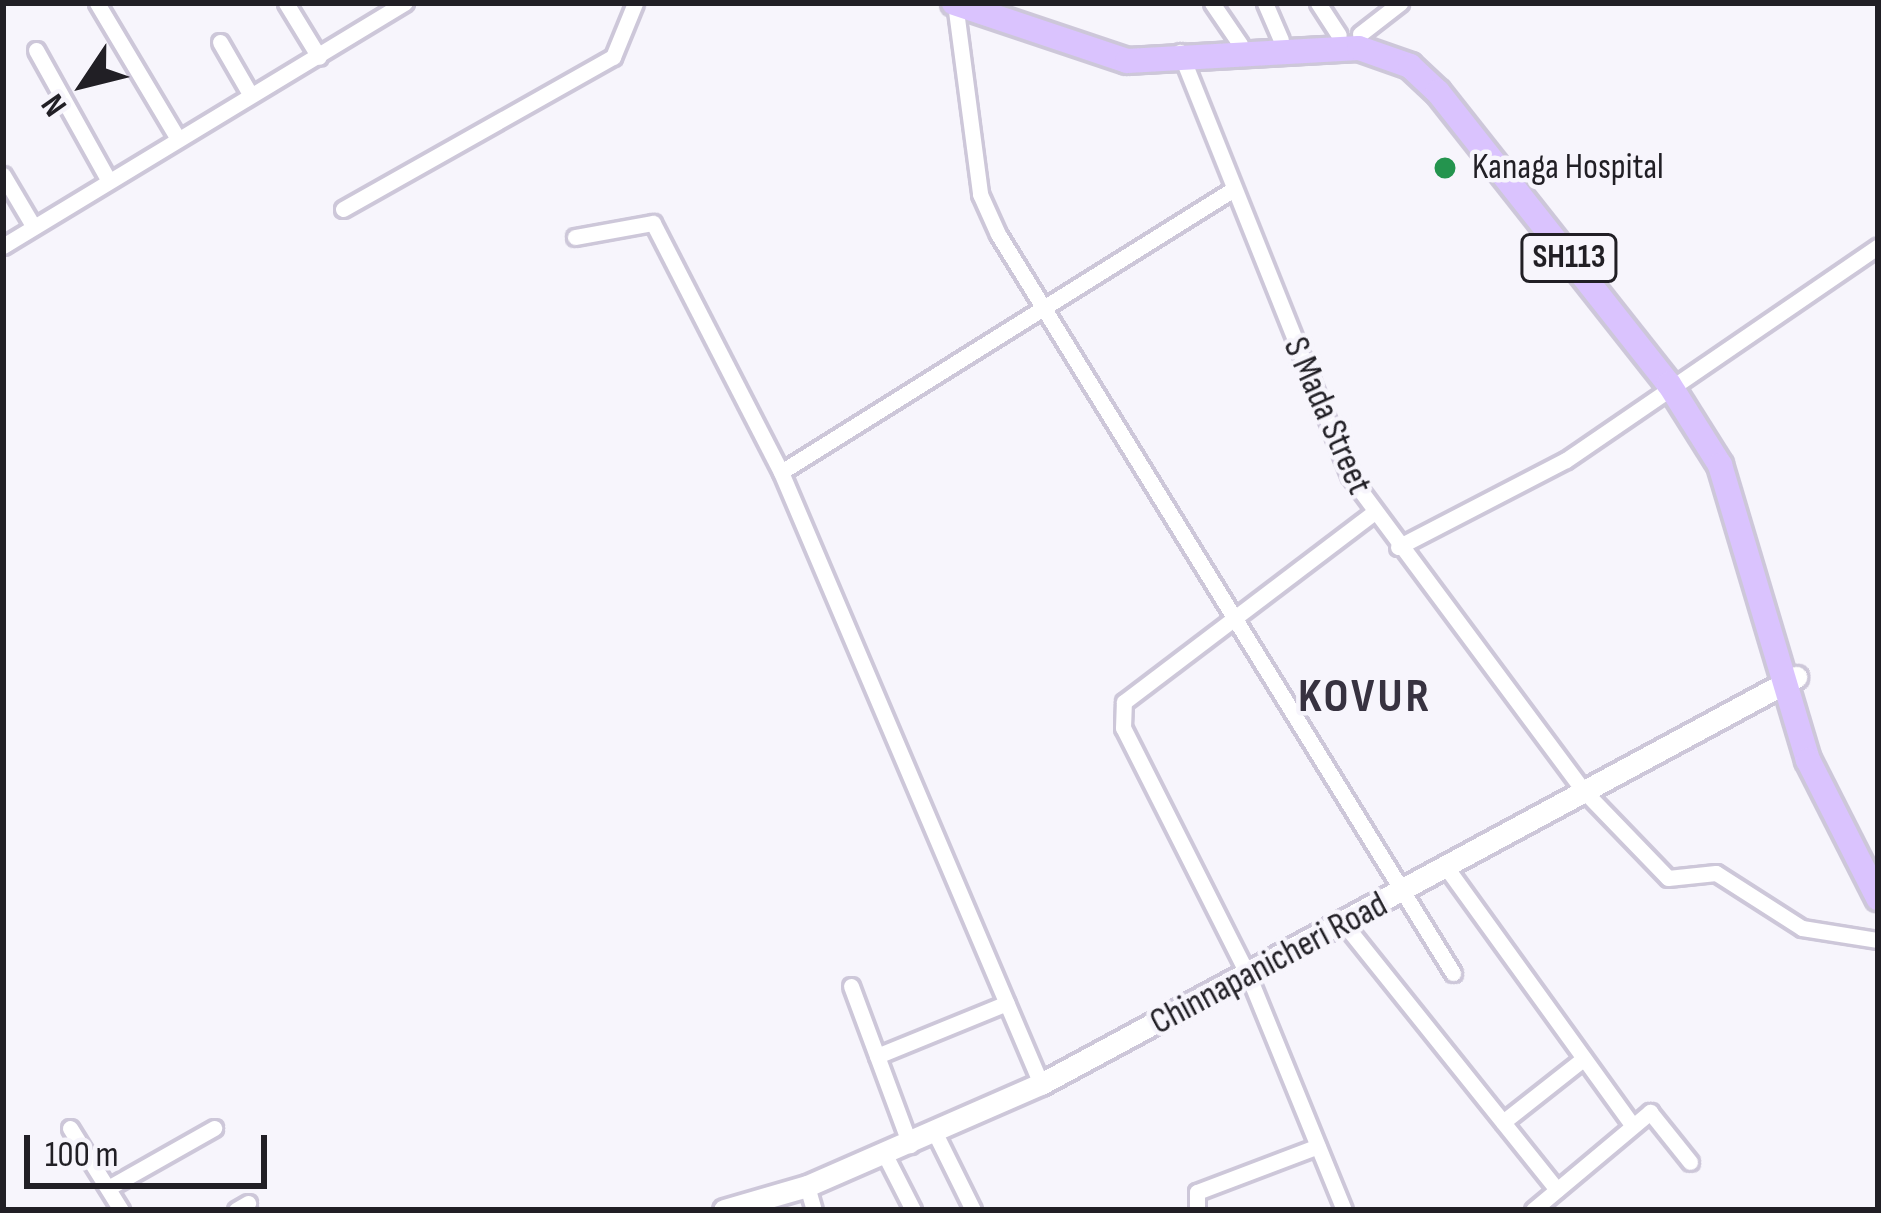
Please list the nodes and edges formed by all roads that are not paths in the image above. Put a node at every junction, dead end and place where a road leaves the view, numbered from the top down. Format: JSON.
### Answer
{"nodes":[{"id":1,"x":97,"y":3,"type":"edge"},
{"id":2,"x":286,"y":3,"type":"edge"},
{"id":3,"x":405,"y":3,"type":"edge"},
{"id":4,"x":635,"y":3,"type":"edge"},
{"id":5,"x":955,"y":3,"type":"edge"},
{"id":6,"x":997,"y":3,"type":"edge"},
{"id":7,"x":1212,"y":3,"type":"edge"},
{"id":8,"x":1265,"y":3,"type":"edge"},
{"id":9,"x":1318,"y":3,"type":"edge"},
{"id":10,"x":1400,"y":3,"type":"edge"},
{"id":11,"x":377,"y":10,"type":"edge"},
{"id":12,"x":1349,"y":34,"type":"junction"},
{"id":13,"x":1281,"y":40,"type":"junction"},
{"id":14,"x":220,"y":43,"type":"dead end"},
{"id":15,"x":1240,"y":44,"type":"junction"},
{"id":16,"x":36,"y":50,"type":"dead end"},
{"id":17,"x":1179,"y":56,"type":"junction"},
{"id":18,"x":319,"y":57,"type":"junction"},
{"id":19,"x":250,"y":94,"type":"junction"},
{"id":20,"x":175,"y":134,"type":"junction"},
{"id":21,"x":3,"y":175,"type":"edge"},
{"id":22,"x":106,"y":176,"type":"junction"},
{"id":23,"x":1229,"y":192,"type":"junction"},
{"id":24,"x":344,"y":209,"type":"dead end"},
{"id":25,"x":32,"y":224,"type":"junction"},
{"id":26,"x":575,"y":237,"type":"dead end"},
{"id":27,"x":3,"y":245,"type":"edge"},
{"id":28,"x":1878,"y":246,"type":"edge"},
{"id":29,"x":1039,"y":303,"type":"junction"},
{"id":30,"x":1675,"y":380,"type":"junction"},
{"id":31,"x":782,"y":472,"type":"junction"},
{"id":32,"x":1372,"y":514,"type":"junction"},
{"id":33,"x":1398,"y":547,"type":"junction"},
{"id":34,"x":1228,"y":617,"type":"junction"},
{"id":35,"x":1789,"y":680,"type":"junction"},
{"id":36,"x":1582,"y":790,"type":"junction"},
{"id":37,"x":1446,"y":867,"type":"junction"},
{"id":38,"x":1878,"y":871,"type":"edge"},
{"id":39,"x":1397,"y":895,"type":"junction"},
{"id":40,"x":1878,"y":898,"type":"edge"},
{"id":41,"x":1345,"y":925,"type":"junction"},
{"id":42,"x":1878,"y":940,"type":"edge"},
{"id":43,"x":1453,"y":973,"type":"dead end"},
{"id":44,"x":1249,"y":977,"type":"junction"},
{"id":45,"x":851,"y":986,"type":"dead end"},
{"id":46,"x":1007,"y":1004,"type":"junction"},
{"id":47,"x":878,"y":1056,"type":"junction"},
{"id":48,"x":1583,"y":1059,"type":"junction"},
{"id":49,"x":1041,"y":1084,"type":"junction"},
{"id":50,"x":1503,"y":1122,"type":"junction"},
{"id":51,"x":1633,"y":1126,"type":"junction"},
{"id":52,"x":70,"y":1128,"type":"dead end"},
{"id":53,"x":214,"y":1128,"type":"dead end"},
{"id":54,"x":934,"y":1133,"type":"junction"},
{"id":55,"x":910,"y":1145,"type":"junction"},
{"id":56,"x":1318,"y":1146,"type":"junction"},
{"id":57,"x":885,"y":1155,"type":"junction"},
{"id":58,"x":1690,"y":1162,"type":"dead end"},
{"id":59,"x":807,"y":1186,"type":"junction"},
{"id":60,"x":108,"y":1188,"type":"junction"},
{"id":61,"x":1558,"y":1190,"type":"junction"},
{"id":62,"x":121,"y":1210,"type":"edge"},
{"id":63,"x":724,"y":1210,"type":"edge"},
{"id":64,"x":814,"y":1210,"type":"edge"},
{"id":65,"x":913,"y":1210,"type":"edge"},
{"id":66,"x":973,"y":1210,"type":"edge"},
{"id":67,"x":1196,"y":1210,"type":"edge"},
{"id":68,"x":1344,"y":1210,"type":"edge"},
{"id":69,"x":1533,"y":1210,"type":"edge"}],
"edges":[{"from":1,"to":20,"type":"street"},
{"from":2,"to":18,"type":"street"},
{"from":3,"to":11,"type":"street"},
{"from":4,"to":24,"type":"street"},
{"from":5,"to":17,"type":"main road","number":"SH113"},
{"from":5,"to":29,"type":"street"},
{"from":6,"to":17,"type":"main road","number":"SH113"},
{"from":7,"to":15,"type":"street"},
{"from":8,"to":13,"type":"street"},
{"from":9,"to":12,"type":"street"},
{"from":10,"to":12,"type":"street"},
{"from":11,"to":18,"type":"street"},
{"from":12,"to":13,"type":"main road","number":"SH113"},
{"from":12,"to":30,"type":"main road","number":"SH113"},
{"from":13,"to":15,"type":"main road","number":"SH113"},
{"from":14,"to":19,"type":"street"},
{"from":15,"to":17,"type":"main road","number":"SH113"},
{"from":16,"to":22,"type":"street"},
{"from":17,"to":23,"type":"street","name":"S Mada Street"},
{"from":17,"to":30,"type":"main road","number":"SH113"},
{"from":18,"to":19,"type":"street"},
{"from":19,"to":20,"type":"street"},
{"from":20,"to":22,"type":"street"},
{"from":21,"to":25,"type":"street"},
{"from":22,"to":25,"type":"street"},
{"from":23,"to":29,"type":"street"},
{"from":23,"to":32,"type":"street","name":"S Mada Street"},
{"from":25,"to":27,"type":"street"},
{"from":26,"to":31,"type":"street"},
{"from":28,"to":30,"type":"street"},
{"from":29,"to":31,"type":"street"},
{"from":29,"to":34,"type":"street"},
{"from":30,"to":33,"type":"street"},
{"from":30,"to":35,"type":"main road","number":"SH113"},
{"from":31,"to":46,"type":"street"},
{"from":32,"to":33,"type":"street","name":"S Mada Street"},
{"from":32,"to":34,"type":"street"},
{"from":33,"to":36,"type":"street","name":"S Mada Street"},
{"from":34,"to":39,"type":"street"},
{"from":34,"to":44,"type":"street"},
{"from":35,"to":36,"type":"street","name":"Chinnapanicheri Road"},
{"from":35,"to":38,"type":"main road","number":"SH113"},
{"from":35,"to":40,"type":"main road","number":"SH113"},
{"from":36,"to":37,"type":"street","name":"Chinnapanicheri Road"},
{"from":36,"to":42,"type":"street","name":"S Mada Street"},
{"from":37,"to":39,"type":"street","name":"Chinnapanicheri Road"},
{"from":37,"to":48,"type":"street"},
{"from":39,"to":41,"type":"street","name":"Chinnapanicheri Road"},
{"from":39,"to":43,"type":"street"},
{"from":41,"to":44,"type":"street","name":"Chinnapanicheri Road"},
{"from":41,"to":50,"type":"street"},
{"from":44,"to":49,"type":"street","name":"Chinnapanicheri Road"},
{"from":44,"to":56,"type":"street"},
{"from":45,"to":47,"type":"street"},
{"from":46,"to":47,"type":"street"},
{"from":46,"to":49,"type":"street"},
{"from":47,"to":55,"type":"street"},
{"from":48,"to":50,"type":"street"},
{"from":48,"to":51,"type":"street"},
{"from":49,"to":54,"type":"street","name":"Chinnapanicheri Road"},
{"from":50,"to":61,"type":"street"},
{"from":51,"to":58,"type":"street"},
{"from":51,"to":61,"type":"street"},
{"from":52,"to":60,"type":"street"},
{"from":53,"to":60,"type":"street"},
{"from":54,"to":55,"type":"street","name":"Chinnapanicheri Road"},
{"from":54,"to":66,"type":"street"},
{"from":55,"to":57,"type":"street","name":"Chinnapanicheri Road"},
{"from":56,"to":67,"type":"street"},
{"from":56,"to":68,"type":"street"},
{"from":57,"to":59,"type":"street","name":"Chinnapanicheri Road"},
{"from":57,"to":65,"type":"street"},
{"from":59,"to":63,"type":"street","name":"Chinnapanicheri Road"},
{"from":59,"to":64,"type":"street"},
{"from":60,"to":62,"type":"street"},
{"from":61,"to":69,"type":"street"}]}
